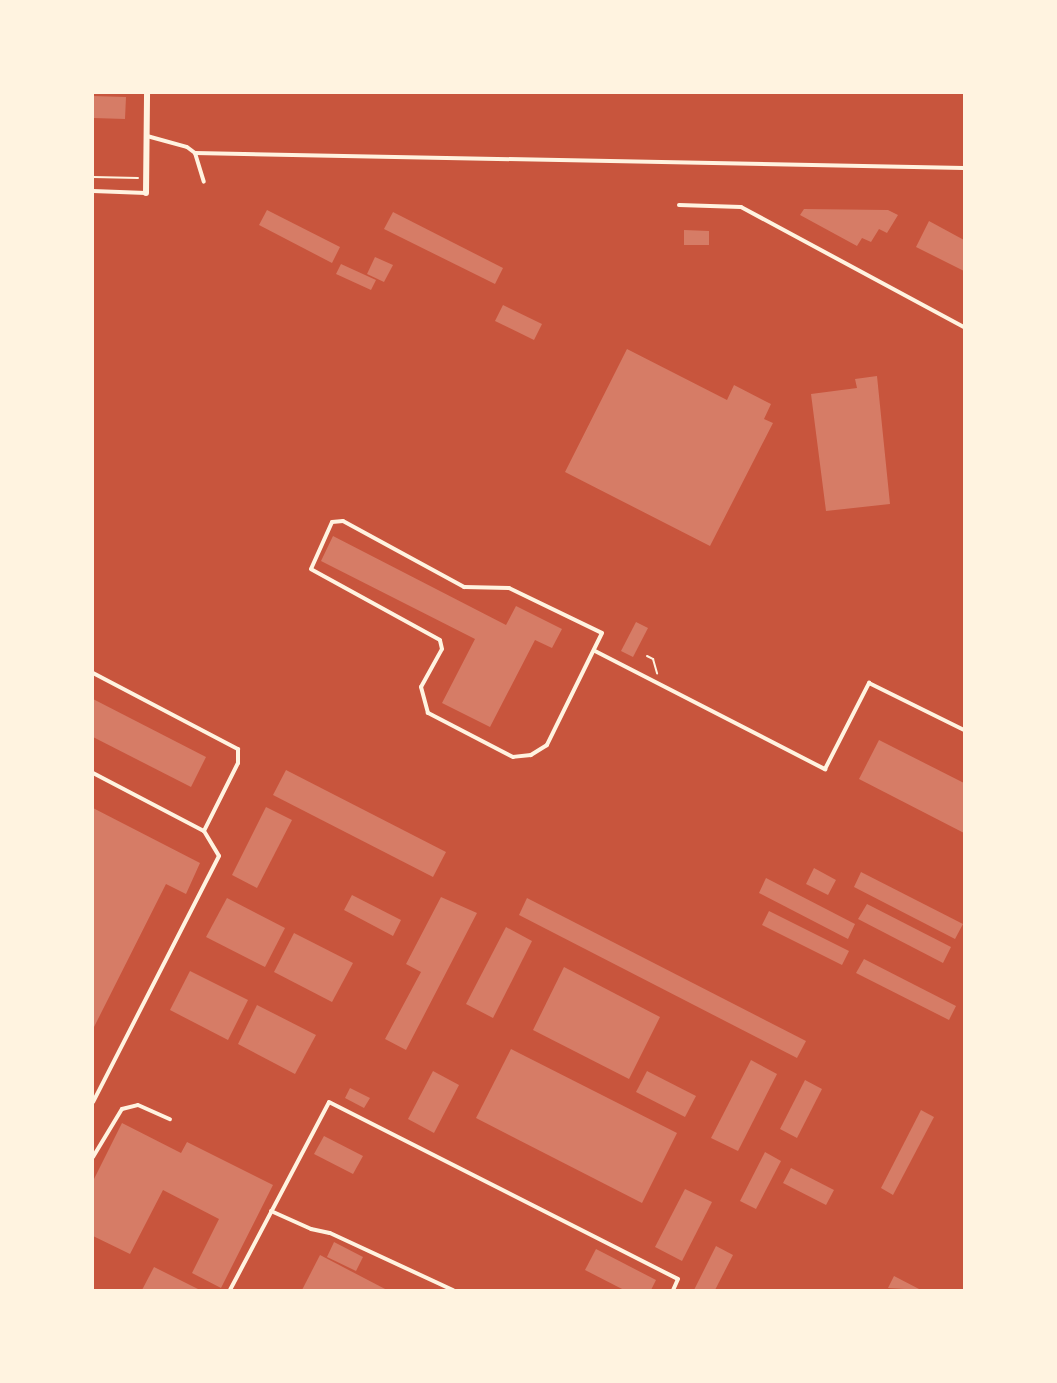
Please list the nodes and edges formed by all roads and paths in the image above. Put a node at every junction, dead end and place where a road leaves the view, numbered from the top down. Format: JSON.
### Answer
{"nodes":[{"id":1,"x":147,"y":93,"type":"edge"},
{"id":2,"x":147,"y":136,"type":"junction"},
{"id":3,"x":195,"y":153,"type":"junction"},
{"id":4,"x":964,"y":168,"type":"edge"},
{"id":5,"x":93,"y":177,"type":"edge"},
{"id":6,"x":147,"y":178,"type":"junction"},
{"id":7,"x":204,"y":182,"type":"dead end"},
{"id":8,"x":93,"y":191,"type":"edge"},
{"id":9,"x":146,"y":193,"type":"joint"},
{"id":10,"x":679,"y":205,"type":"dead end"},
{"id":11,"x":964,"y":327,"type":"edge"},
{"id":12,"x":596,"y":651,"type":"junction"},
{"id":13,"x":647,"y":656,"type":"dead end"},
{"id":14,"x":93,"y":673,"type":"edge"},
{"id":15,"x":661,"y":678,"type":"dead end"},
{"id":16,"x":964,"y":730,"type":"edge"},
{"id":17,"x":93,"y":773,"type":"edge"},
{"id":18,"x":204,"y":831,"type":"junction"},
{"id":19,"x":93,"y":1102,"type":"edge"},
{"id":20,"x":170,"y":1119,"type":"dead end"},
{"id":21,"x":93,"y":1157,"type":"edge"},
{"id":22,"x":271,"y":1211,"type":"junction"},
{"id":23,"x":230,"y":1290,"type":"edge"},
{"id":24,"x":453,"y":1290,"type":"edge"},
{"id":25,"x":673,"y":1290,"type":"edge"}],
"edges":[{"from":1,"to":2,"type":"street"},
{"from":2,"to":3,"type":"lane"},
{"from":2,"to":6,"type":"street"},
{"from":3,"to":4,"type":"lane"},
{"from":3,"to":7,"type":"lane"},
{"from":5,"to":6,"type":"path"},
{"from":6,"to":9,"type":"street"},
{"from":8,"to":9,"type":"lane"},
{"from":10,"to":11,"type":"lane"},
{"from":12,"to":12,"type":"lane"},
{"from":12,"to":16,"type":"lane"},
{"from":13,"to":15,"type":"path"},
{"from":14,"to":18,"type":"lane"},
{"from":17,"to":18,"type":"lane"},
{"from":18,"to":19,"type":"lane"},
{"from":20,"to":21,"type":"lane"},
{"from":22,"to":23,"type":"lane"},
{"from":22,"to":24,"type":"lane"},
{"from":22,"to":25,"type":"lane"}]}
